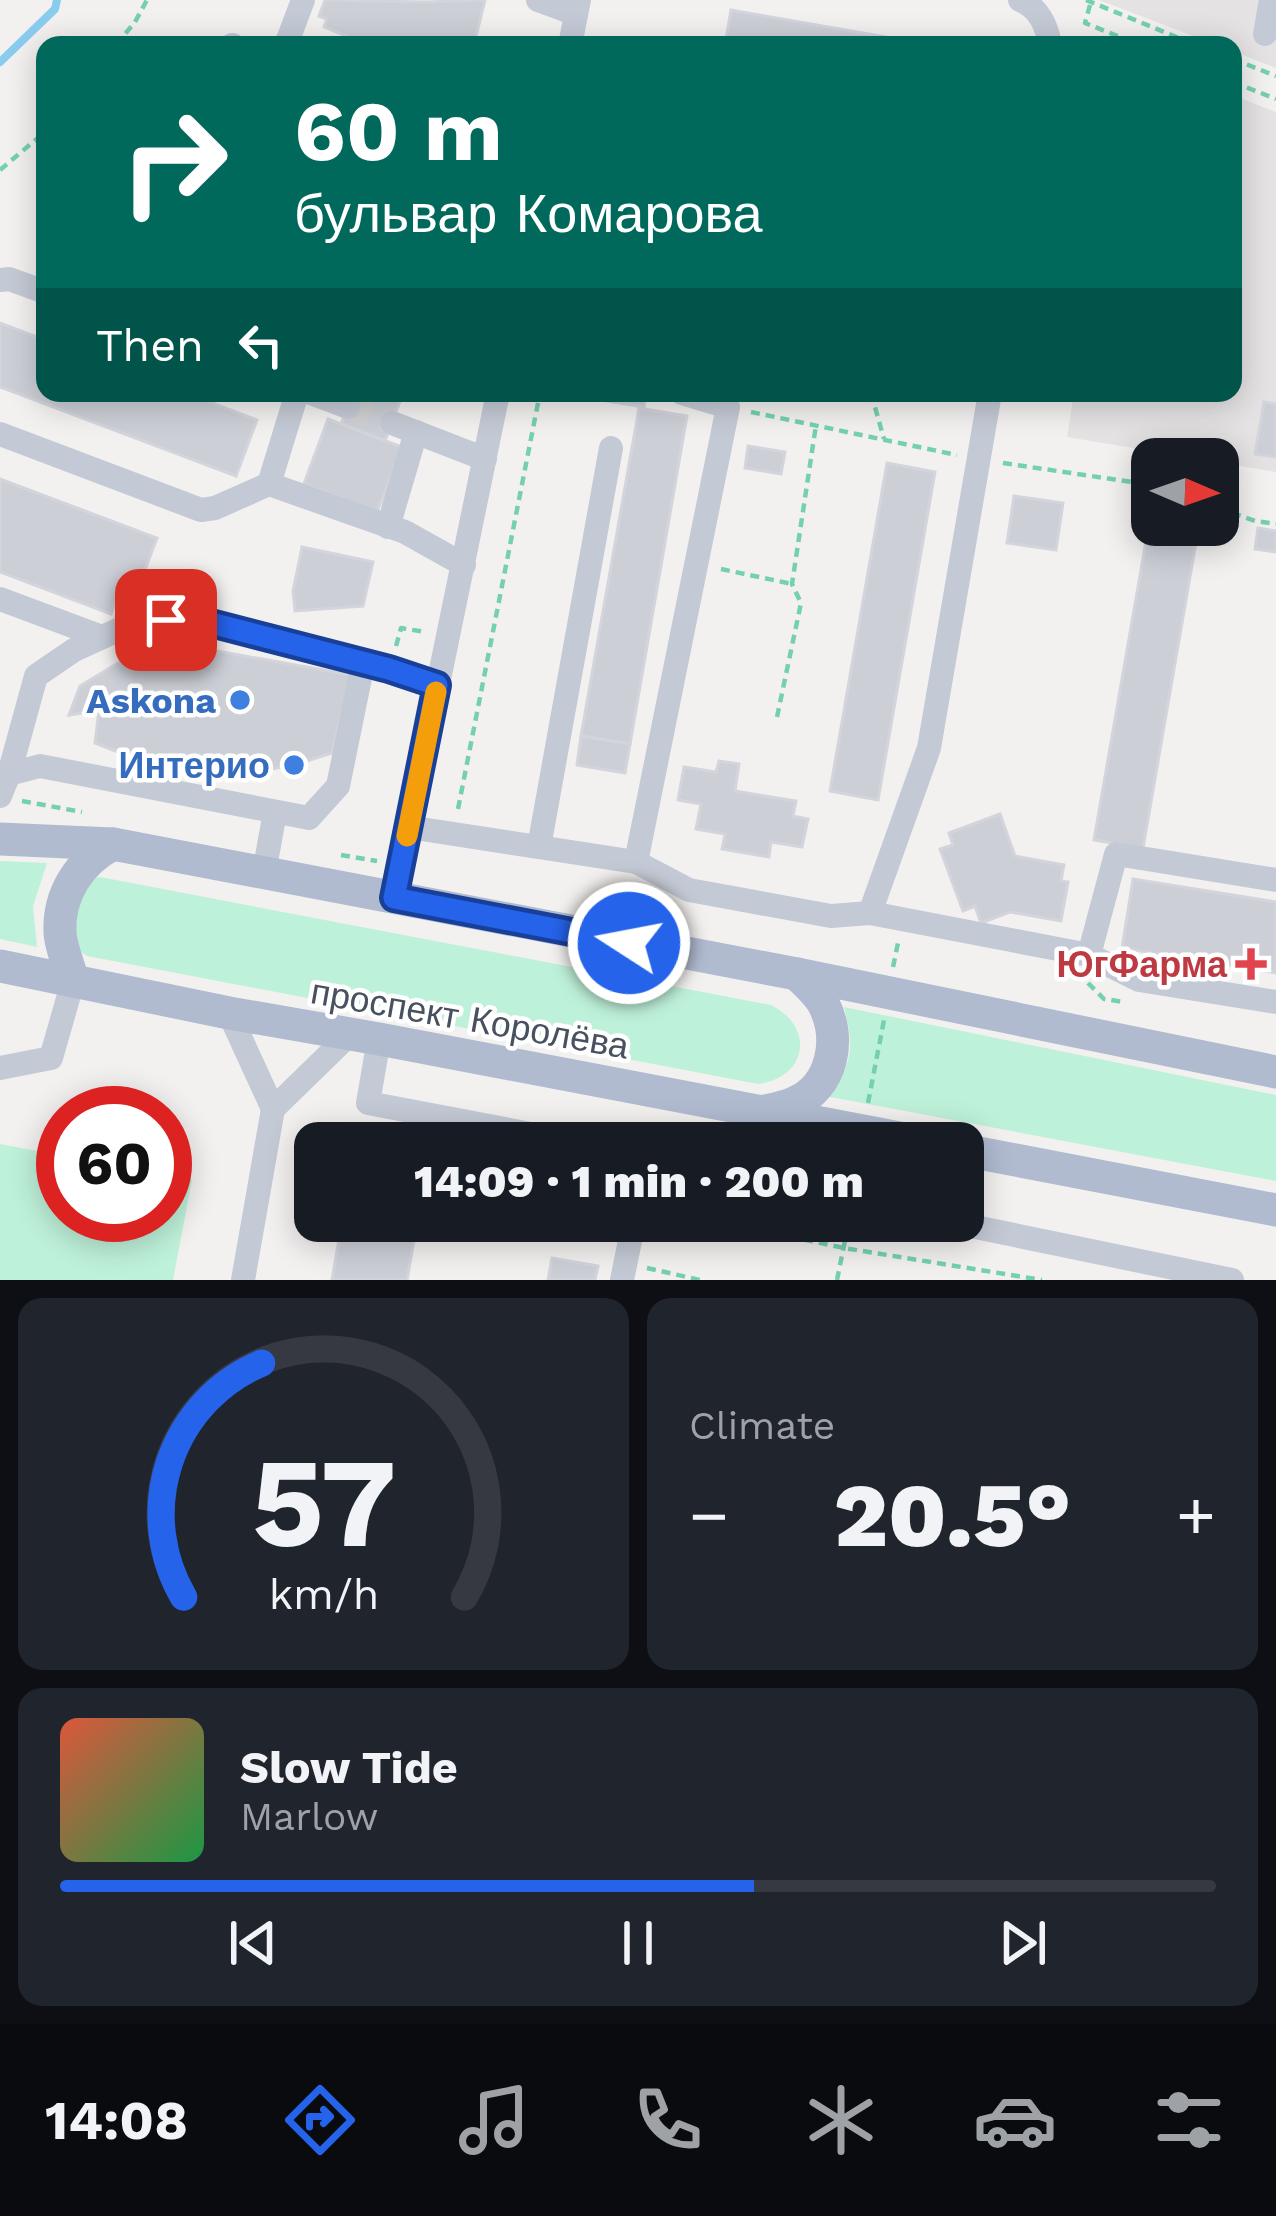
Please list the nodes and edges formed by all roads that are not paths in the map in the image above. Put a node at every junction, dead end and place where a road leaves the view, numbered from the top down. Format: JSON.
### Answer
{"nodes":[{"id":1,"x":303,"y":0,"type":"edge"},
{"id":2,"x":538,"y":0,"type":"edge"},
{"id":3,"x":1020,"y":0,"type":"edge"},
{"id":4,"x":1271,"y":0,"type":"edge"},
{"id":5,"x":578,"y":7,"type":"edge"},
{"id":6,"x":1265,"y":34,"type":"dead end"},
{"id":7,"x":289,"y":36,"type":"edge"},
{"id":8,"x":1047,"y":36,"type":"edge"},
{"id":9,"x":0,"y":280,"type":"edge"},
{"id":10,"x":36,"y":289,"type":"edge"},
{"id":11,"x":294,"y":402,"type":"edge"},
{"id":12,"x":335,"y":402,"type":"edge"},
{"id":13,"x":496,"y":402,"type":"edge"},
{"id":14,"x":712,"y":402,"type":"edge"},
{"id":15,"x":988,"y":402,"type":"edge"},
{"id":16,"x":348,"y":407,"type":"tunnel mouth"},
{"id":17,"x":0,"y":434,"type":"edge"},
{"id":18,"x":611,"y":448,"type":"dead end"},
{"id":19,"x":485,"y":459,"type":"junction"},
{"id":20,"x":269,"y":484,"type":"junction"},
{"id":21,"x":388,"y":527,"type":"junction"},
{"id":22,"x":464,"y":565,"type":"junction"},
{"id":23,"x":0,"y":599,"type":"edge"},
{"id":24,"x":102,"y":638,"type":"junction"},
{"id":25,"x":363,"y":663,"type":"junction"},
{"id":26,"x":437,"y":685,"type":"junction"},
{"id":27,"x":4,"y":785,"type":"edge"},
{"id":28,"x":275,"y":812,"type":"junction"},
{"id":29,"x":409,"y":827,"type":"junction"},
{"id":30,"x":0,"y":839,"type":"edge"},
{"id":31,"x":113,"y":844,"type":"junction"},
{"id":32,"x":539,"y":847,"type":"junction"},
{"id":33,"x":636,"y":862,"type":"junction"},
{"id":34,"x":264,"y":873,"type":"junction"},
{"id":35,"x":1276,"y":880,"type":"edge"},
{"id":36,"x":394,"y":898,"type":"junction"},
{"id":37,"x":870,"y":913,"type":"junction"},
{"id":38,"x":1089,"y":955,"type":"junction"},
{"id":39,"x":0,"y":966,"type":"edge"},
{"id":40,"x":797,"y":974,"type":"junction"},
{"id":41,"x":73,"y":981,"type":"junction"},
{"id":42,"x":1276,"y":1002,"type":"edge"},
{"id":43,"x":229,"y":1013,"type":"junction"},
{"id":44,"x":364,"y":1037,"type":"junction"},
{"id":45,"x":0,"y":1067,"type":"edge"},
{"id":46,"x":1276,"y":1072,"type":"edge"},
{"id":47,"x":273,"y":1109,"type":"junction"},
{"id":48,"x":763,"y":1112,"type":"junction"},
{"id":49,"x":468,"y":1122,"type":"edge"},
{"id":50,"x":816,"y":1122,"type":"edge"},
{"id":51,"x":984,"y":1154,"type":"edge"},
{"id":52,"x":1276,"y":1210,"type":"edge"},
{"id":53,"x":984,"y":1229,"type":"edge"},
{"id":54,"x":243,"y":1280,"type":"edge"},
{"id":55,"x":1232,"y":1280,"type":"edge"}],
"edges":[{"from":1,"to":7,"type":"street"},
{"from":2,"to":5,"type":"street"},
{"from":3,"to":8,"type":"street"},
{"from":4,"to":6,"type":"street"},
{"from":9,"to":10,"type":"street"},
{"from":11,"to":20,"type":"street"},
{"from":12,"to":16,"type":"street"},
{"from":13,"to":19,"type":"street"},
{"from":14,"to":33,"type":"street"},
{"from":15,"to":37,"type":"street"},
{"from":17,"to":20,"type":"street"},
{"from":18,"to":32,"type":"street"},
{"from":19,"to":21,"type":"street"},
{"from":19,"to":22,"type":"street"},
{"from":20,"to":21,"type":"street"},
{"from":21,"to":22,"type":"street"},
{"from":22,"to":26,"type":"street"},
{"from":23,"to":24,"type":"street"},
{"from":24,"to":25,"type":"street"},
{"from":24,"to":27,"type":"street"},
{"from":25,"to":26,"type":"street"},
{"from":25,"to":28,"type":"street"},
{"from":26,"to":29,"type":"street"},
{"from":27,"to":28,"type":"street"},
{"from":28,"to":34,"type":"street"},
{"from":29,"to":32,"type":"street"},
{"from":29,"to":36,"type":"street"},
{"from":30,"to":31,"type":"main road"},
{"from":31,"to":34,"type":"main road"},
{"from":31,"to":41,"type":"main road"},
{"from":32,"to":33,"type":"street"},
{"from":33,"to":37,"type":"street"},
{"from":34,"to":36,"type":"main road"},
{"from":35,"to":38,"type":"street"},
{"from":36,"to":40,"type":"main road"},
{"from":37,"to":38,"type":"street"},
{"from":38,"to":42,"type":"street"},
{"from":39,"to":41,"type":"main road","name":"проспект Королёва"},
{"from":40,"to":46,"type":"main road"},
{"from":40,"to":48,"type":"main road"},
{"from":41,"to":43,"type":"main road","name":"проспект Королёва"},
{"from":41,"to":45,"type":"street"},
{"from":43,"to":44,"type":"main road","name":"проспект Королёва"},
{"from":43,"to":47,"type":"street"},
{"from":44,"to":47,"type":"street"},
{"from":44,"to":48,"type":"main road","name":"проспект Королёва"},
{"from":44,"to":49,"type":"street"},
{"from":47,"to":54,"type":"street"},
{"from":48,"to":50,"type":"main road","name":"проспект Королёва"},
{"from":51,"to":52,"type":"main road"},
{"from":53,"to":55,"type":"street"}]}
